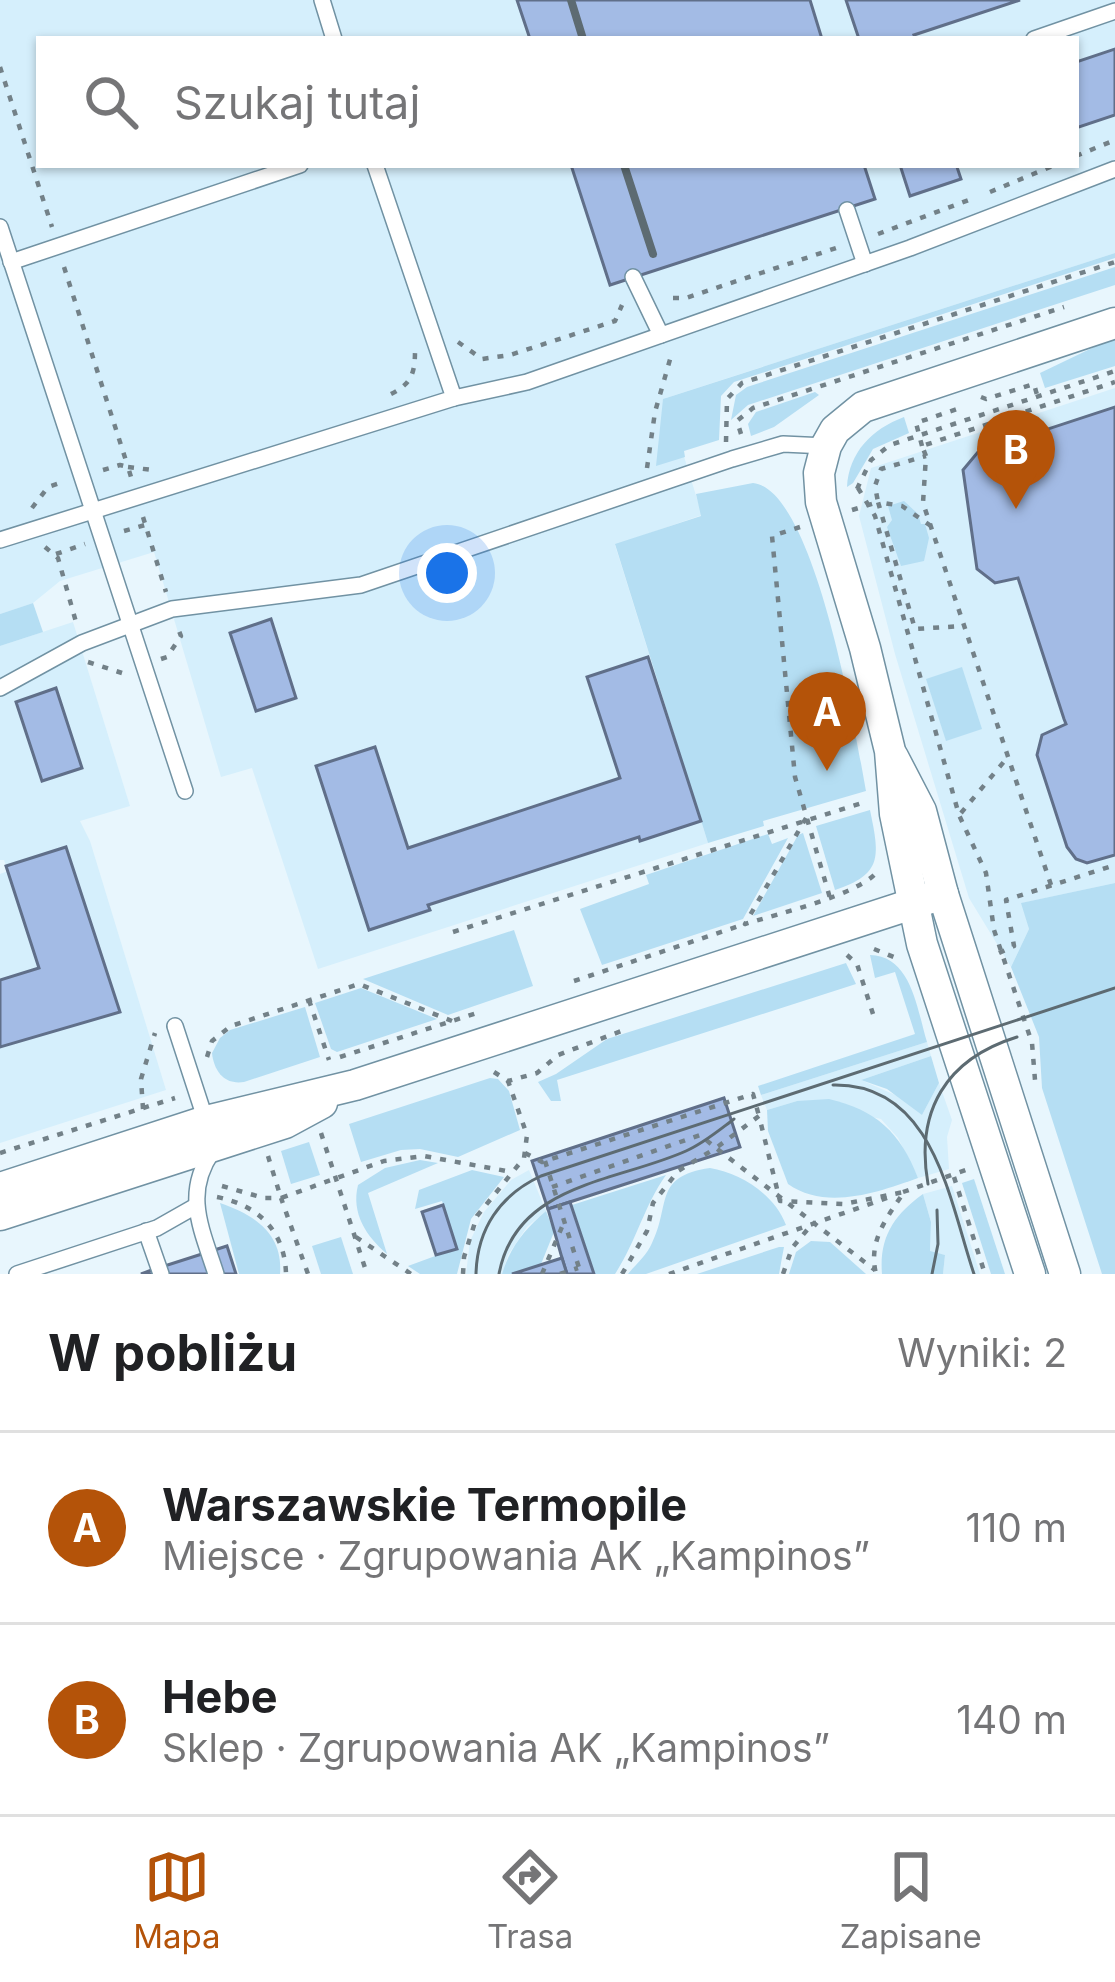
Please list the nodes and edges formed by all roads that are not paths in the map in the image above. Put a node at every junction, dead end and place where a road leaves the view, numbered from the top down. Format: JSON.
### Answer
{"nodes":[{"id":1,"x":322,"y":0,"type":"edge"},
{"id":2,"x":1115,"y":11,"type":"edge"},
{"id":3,"x":333,"y":36,"type":"edge"},
{"id":4,"x":1043,"y":36,"type":"edge"},
{"id":5,"x":291,"y":168,"type":"edge"},
{"id":6,"x":376,"y":168,"type":"edge"},
{"id":7,"x":1111,"y":172,"type":"edge"},
{"id":8,"x":847,"y":210,"type":"dead end"},
{"id":9,"x":0,"y":227,"type":"edge"},
{"id":10,"x":11,"y":262,"type":"junction"},
{"id":11,"x":865,"y":264,"type":"junction"},
{"id":12,"x":633,"y":278,"type":"dead end"},
{"id":13,"x":1115,"y":323,"type":"edge"},
{"id":14,"x":670,"y":332,"type":"junction"},
{"id":15,"x":454,"y":398,"type":"junction"},
{"id":16,"x":826,"y":446,"type":"junction"},
{"id":17,"x":92,"y":511,"type":"junction"},
{"id":18,"x":0,"y":540,"type":"edge"},
{"id":19,"x":131,"y":623,"type":"junction"},
{"id":20,"x":0,"y":688,"type":"edge"},
{"id":21,"x":185,"y":790,"type":"dead end"},
{"id":22,"x":928,"y":899,"type":"junction"},
{"id":23,"x":175,"y":1026,"type":"dead end"},
{"id":24,"x":355,"y":1085,"type":"junction"},
{"id":25,"x":212,"y":1134,"type":"junction"},
{"id":26,"x":0,"y":1188,"type":"edge"},
{"id":27,"x":205,"y":1200,"type":"junction"},
{"id":28,"x":0,"y":1215,"type":"edge"},
{"id":29,"x":146,"y":1231,"type":"junction"},
{"id":30,"x":68,"y":1266,"type":"edge"},
{"id":31,"x":17,"y":1274,"type":"edge"},
{"id":32,"x":160,"y":1274,"type":"edge"},
{"id":33,"x":216,"y":1274,"type":"edge"},
{"id":34,"x":1030,"y":1274,"type":"edge"},
{"id":35,"x":1065,"y":1274,"type":"edge"}],
"edges":[{"from":1,"to":3,"type":"lane"},
{"from":2,"to":4,"type":"lane"},
{"from":5,"to":10,"type":"lane"},
{"from":6,"to":15,"type":"lane"},
{"from":7,"to":11,"type":"lane"},
{"from":8,"to":11,"type":"lane"},
{"from":9,"to":10,"type":"lane"},
{"from":10,"to":17,"type":"lane"},
{"from":11,"to":14,"type":"lane"},
{"from":12,"to":14,"type":"lane"},
{"from":13,"to":16,"type":"street"},
{"from":14,"to":15,"type":"lane"},
{"from":15,"to":17,"type":"lane"},
{"from":16,"to":19,"type":"lane"},
{"from":16,"to":22,"type":"street"},
{"from":17,"to":18,"type":"lane"},
{"from":17,"to":19,"type":"lane"},
{"from":19,"to":20,"type":"lane"},
{"from":19,"to":21,"type":"lane"},
{"from":22,"to":24,"type":"street"},
{"from":22,"to":34,"type":"street"},
{"from":22,"to":35,"type":"street"},
{"from":23,"to":25,"type":"lane"},
{"from":24,"to":25,"type":"street"},
{"from":24,"to":25,"type":"street"},
{"from":25,"to":26,"type":"street"},
{"from":25,"to":27,"type":"lane"},
{"from":25,"to":28,"type":"street"},
{"from":27,"to":29,"type":"lane"},
{"from":27,"to":33,"type":"lane"},
{"from":29,"to":30,"type":"lane"},
{"from":29,"to":32,"type":"lane"},
{"from":30,"to":31,"type":"lane"}]}
